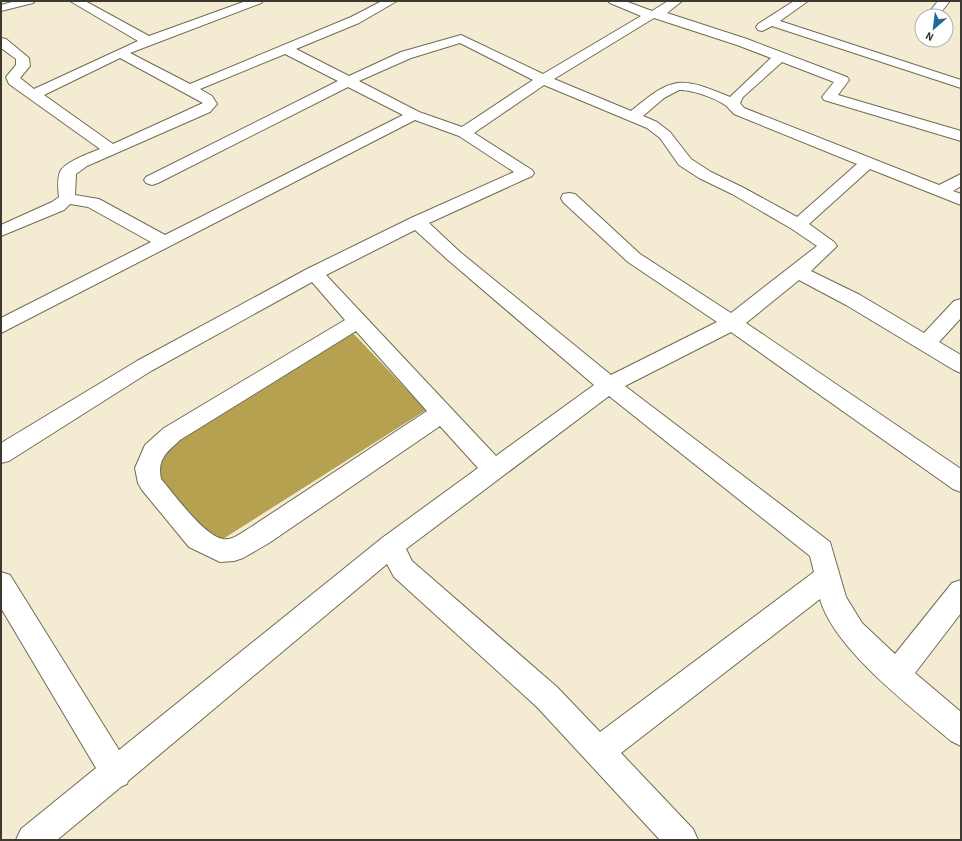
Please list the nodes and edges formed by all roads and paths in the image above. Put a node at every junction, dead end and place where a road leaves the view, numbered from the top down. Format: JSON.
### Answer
{"nodes":[{"id":1,"x":28,"y":1,"type":"edge"},
{"id":2,"x":76,"y":1,"type":"edge"},
{"id":3,"x":391,"y":1,"type":"edge"},
{"id":4,"x":614,"y":1,"type":"edge"},
{"id":5,"x":676,"y":1,"type":"edge"},
{"id":6,"x":802,"y":1,"type":"edge"},
{"id":7,"x":245,"y":3,"type":"edge"},
{"id":8,"x":3,"y":6,"type":"edge"},
{"id":9,"x":654,"y":15,"type":"junction"},
{"id":10,"x":771,"y":22,"type":"junction"},
{"id":11,"x":148,"y":41,"type":"junction"},
{"id":12,"x":1,"y":42,"type":"edge"},
{"id":13,"x":742,"y":42,"type":"junction"},
{"id":14,"x":286,"y":49,"type":"junction"},
{"id":15,"x":120,"y":53,"type":"junction"},
{"id":16,"x":780,"y":57,"type":"junction"},
{"id":17,"x":543,"y":80,"type":"junction"},
{"id":18,"x":349,"y":81,"type":"junction"},
{"id":19,"x":961,"y":84,"type":"edge"},
{"id":20,"x":189,"y":89,"type":"junction"},
{"id":21,"x":33,"y":95,"type":"junction"},
{"id":22,"x":733,"y":103,"type":"junction"},
{"id":23,"x":414,"y":115,"type":"junction"},
{"id":24,"x":632,"y":118,"type":"junction"},
{"id":25,"x":464,"y":133,"type":"junction"},
{"id":26,"x":961,"y":136,"type":"edge"},
{"id":27,"x":112,"y":150,"type":"junction"},
{"id":28,"x":867,"y":163,"type":"junction"},
{"id":29,"x":961,"y":179,"type":"edge"},
{"id":30,"x":152,"y":180,"type":"dead end"},
{"id":31,"x":939,"y":192,"type":"junction"},
{"id":32,"x":569,"y":198,"type":"dead end"},
{"id":33,"x":67,"y":199,"type":"junction"},
{"id":34,"x":961,"y":200,"type":"edge"},
{"id":35,"x":417,"y":222,"type":"junction"},
{"id":36,"x":798,"y":225,"type":"junction"},
{"id":37,"x":1,"y":231,"type":"edge"},
{"id":38,"x":164,"y":242,"type":"junction"},
{"id":39,"x":798,"y":272,"type":"junction"},
{"id":40,"x":314,"y":273,"type":"junction"},
{"id":41,"x":961,"y":306,"type":"edge"},
{"id":42,"x":358,"y":321,"type":"junction"},
{"id":43,"x":732,"y":323,"type":"junction"},
{"id":44,"x":1,"y":326,"type":"edge"},
{"id":45,"x":926,"y":344,"type":"junction"},
{"id":46,"x":961,"y":365,"type":"edge"},
{"id":47,"x":609,"y":385,"type":"junction"},
{"id":48,"x":442,"y":413,"type":"junction"},
{"id":49,"x":1,"y":454,"type":"edge"},
{"id":50,"x":494,"y":470,"type":"junction"},
{"id":51,"x":961,"y":482,"type":"edge"},
{"id":52,"x":390,"y":546,"type":"junction"},
{"id":53,"x":828,"y":577,"type":"junction"},
{"id":54,"x":1,"y":584,"type":"edge"},
{"id":55,"x":961,"y":592,"type":"edge"},
{"id":56,"x":896,"y":675,"type":"junction"},
{"id":57,"x":961,"y":731,"type":"edge"},
{"id":58,"x":599,"y":751,"type":"junction"},
{"id":59,"x":116,"y":773,"type":"junction"},
{"id":60,"x":32,"y":840,"type":"edge"},
{"id":61,"x":682,"y":840,"type":"edge"}],
"edges":[{"from":1,"to":8,"type":"street"},
{"from":2,"to":11,"type":"street"},
{"from":3,"to":14,"type":"street"},
{"from":4,"to":9,"type":"street"},
{"from":5,"to":9,"type":"street"},
{"from":6,"to":10,"type":"street"},
{"from":7,"to":11,"type":"street"},
{"from":9,"to":13,"type":"street"},
{"from":9,"to":17,"type":"street"},
{"from":10,"to":13,"type":"street"},
{"from":10,"to":19,"type":"street"},
{"from":11,"to":15,"type":"street"},
{"from":12,"to":21,"type":"street"},
{"from":13,"to":16,"type":"street"},
{"from":14,"to":18,"type":"street"},
{"from":14,"to":20,"type":"street"},
{"from":15,"to":20,"type":"street"},
{"from":15,"to":21,"type":"street"},
{"from":16,"to":22,"type":"street"},
{"from":16,"to":26,"type":"street"},
{"from":17,"to":18,"type":"street"},
{"from":17,"to":24,"type":"street"},
{"from":17,"to":25,"type":"street"},
{"from":18,"to":23,"type":"street"},
{"from":18,"to":30,"type":"street"},
{"from":20,"to":27,"type":"street"},
{"from":21,"to":27,"type":"street"},
{"from":22,"to":24,"type":"street"},
{"from":22,"to":28,"type":"street"},
{"from":23,"to":25,"type":"street"},
{"from":23,"to":38,"type":"street"},
{"from":24,"to":36,"type":"street"},
{"from":25,"to":35,"type":"street"},
{"from":27,"to":33,"type":"street"},
{"from":28,"to":31,"type":"street"},
{"from":28,"to":36,"type":"street"},
{"from":29,"to":31,"type":"street"},
{"from":31,"to":34,"type":"street"},
{"from":32,"to":43,"type":"street"},
{"from":33,"to":37,"type":"street"},
{"from":33,"to":38,"type":"street"},
{"from":35,"to":40,"type":"street"},
{"from":35,"to":47,"type":"street"},
{"from":36,"to":39,"type":"street"},
{"from":38,"to":44,"type":"street"},
{"from":39,"to":43,"type":"street"},
{"from":39,"to":45,"type":"street"},
{"from":40,"to":42,"type":"street"},
{"from":40,"to":49,"type":"street"},
{"from":41,"to":45,"type":"street"},
{"from":42,"to":48,"type":"street"},
{"from":42,"to":48,"type":"street"},
{"from":43,"to":47,"type":"street"},
{"from":43,"to":51,"type":"street"},
{"from":45,"to":46,"type":"street"},
{"from":47,"to":50,"type":"street"},
{"from":47,"to":53,"type":"street"},
{"from":48,"to":50,"type":"street"},
{"from":50,"to":52,"type":"street"},
{"from":52,"to":58,"type":"street"},
{"from":52,"to":59,"type":"street"},
{"from":53,"to":56,"type":"street"},
{"from":53,"to":58,"type":"street"},
{"from":54,"to":59,"type":"street"},
{"from":55,"to":56,"type":"street"},
{"from":56,"to":57,"type":"street"},
{"from":58,"to":61,"type":"street"},
{"from":59,"to":60,"type":"street"}]}
